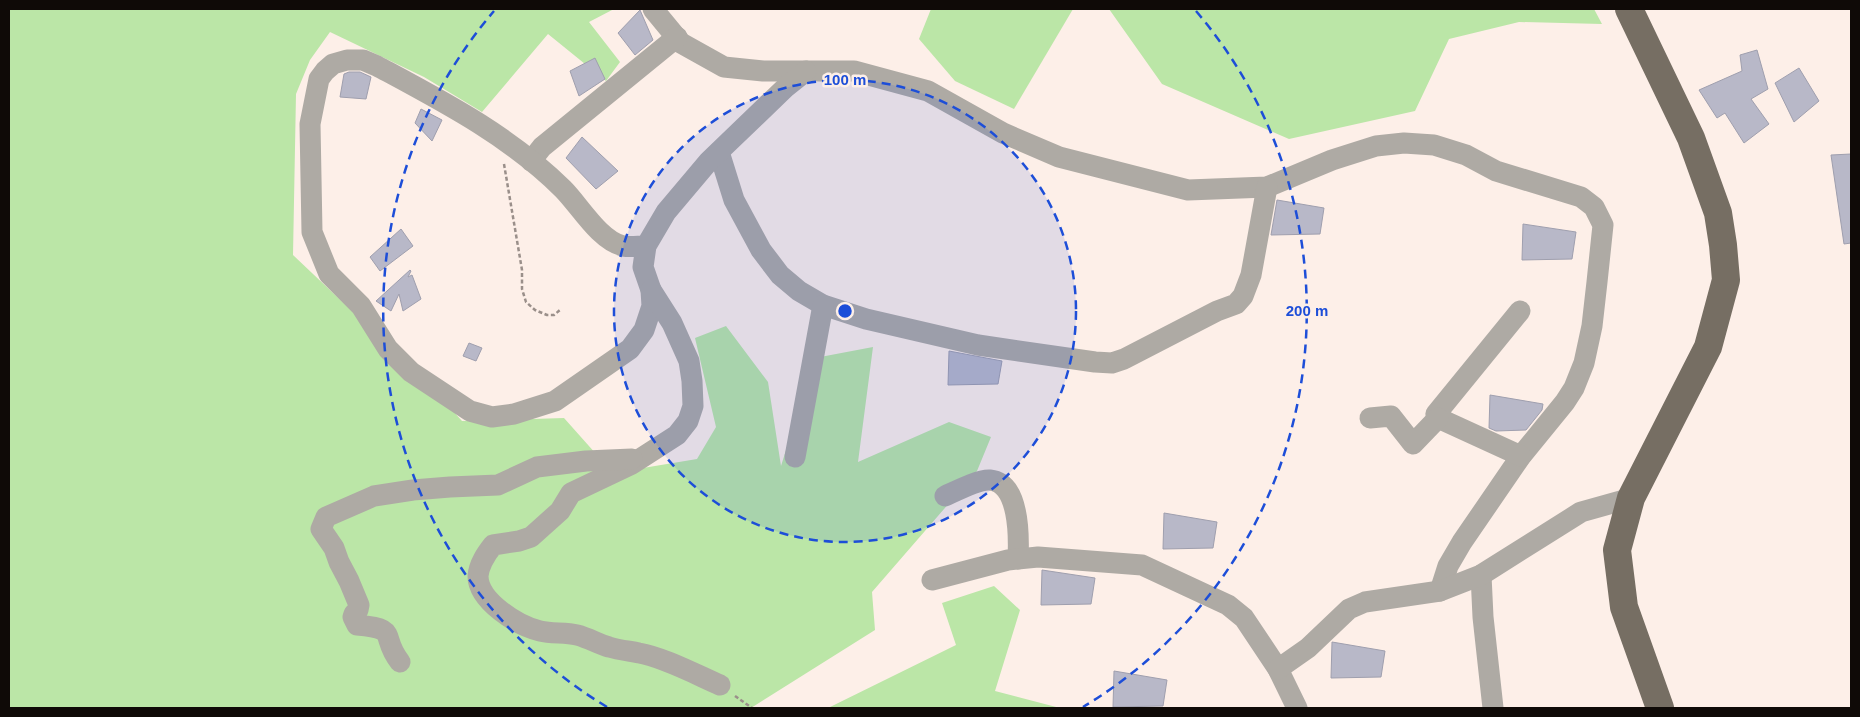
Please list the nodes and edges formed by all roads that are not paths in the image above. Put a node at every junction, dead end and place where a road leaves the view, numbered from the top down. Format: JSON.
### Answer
{"nodes":[{"id":1,"x":653,"y":9,"type":"edge"},
{"id":2,"x":1629,"y":9,"type":"edge"},
{"id":3,"x":677,"y":37,"type":"junction"},
{"id":4,"x":806,"y":71,"type":"junction"},
{"id":5,"x":719,"y":152,"type":"junction"},
{"id":6,"x":531,"y":162,"type":"junction"},
{"id":7,"x":1267,"y":187,"type":"junction"},
{"id":8,"x":646,"y":246,"type":"junction"},
{"id":9,"x":651,"y":290,"type":"junction"},
{"id":10,"x":823,"y":305,"type":"junction"},
{"id":11,"x":1520,"y":311,"type":"dead end"},
{"id":12,"x":1370,"y":418,"type":"dead end"},
{"id":13,"x":1438,"y":418,"type":"junction"},
{"id":14,"x":1520,"y":456,"type":"junction"},
{"id":15,"x":795,"y":457,"type":"dead end"},
{"id":16,"x":640,"y":459,"type":"junction"},
{"id":17,"x":946,"y":496,"type":"dead end"},
{"id":18,"x":1631,"y":498,"type":"junction"},
{"id":19,"x":1018,"y":559,"type":"junction"},
{"id":20,"x":1481,"y":575,"type":"junction"},
{"id":21,"x":932,"y":580,"type":"dead end"},
{"id":22,"x":1440,"y":591,"type":"junction"},
{"id":23,"x":400,"y":662,"type":"dead end"},
{"id":24,"x":1278,"y":669,"type":"junction"},
{"id":25,"x":720,"y":685,"type":"road end"},
{"id":26,"x":1297,"y":708,"type":"edge"},
{"id":27,"x":1493,"y":708,"type":"edge"},
{"id":28,"x":1660,"y":708,"type":"edge"}],
"edges":[{"from":1,"to":3,"type":"street"},
{"from":2,"to":18,"type":"main road"},
{"from":3,"to":4,"type":"street"},
{"from":3,"to":6,"type":"street"},
{"from":4,"to":5,"type":"street"},
{"from":4,"to":7,"type":"street"},
{"from":5,"to":8,"type":"street"},
{"from":5,"to":10,"type":"street"},
{"from":6,"to":8,"type":"street"},
{"from":6,"to":9,"type":"street"},
{"from":7,"to":10,"type":"street"},
{"from":7,"to":14,"type":"street"},
{"from":8,"to":9,"type":"street"},
{"from":9,"to":16,"type":"street"},
{"from":10,"to":15,"type":"street"},
{"from":11,"to":13,"type":"street"},
{"from":12,"to":13,"type":"street"},
{"from":13,"to":14,"type":"street"},
{"from":14,"to":22,"type":"street"},
{"from":16,"to":23,"type":"street"},
{"from":16,"to":25,"type":"street"},
{"from":17,"to":19,"type":"street"},
{"from":18,"to":20,"type":"street"},
{"from":18,"to":28,"type":"main road"},
{"from":19,"to":21,"type":"street"},
{"from":19,"to":24,"type":"street"},
{"from":20,"to":22,"type":"street"},
{"from":20,"to":27,"type":"street"},
{"from":22,"to":24,"type":"street"},
{"from":24,"to":26,"type":"street"}]}
